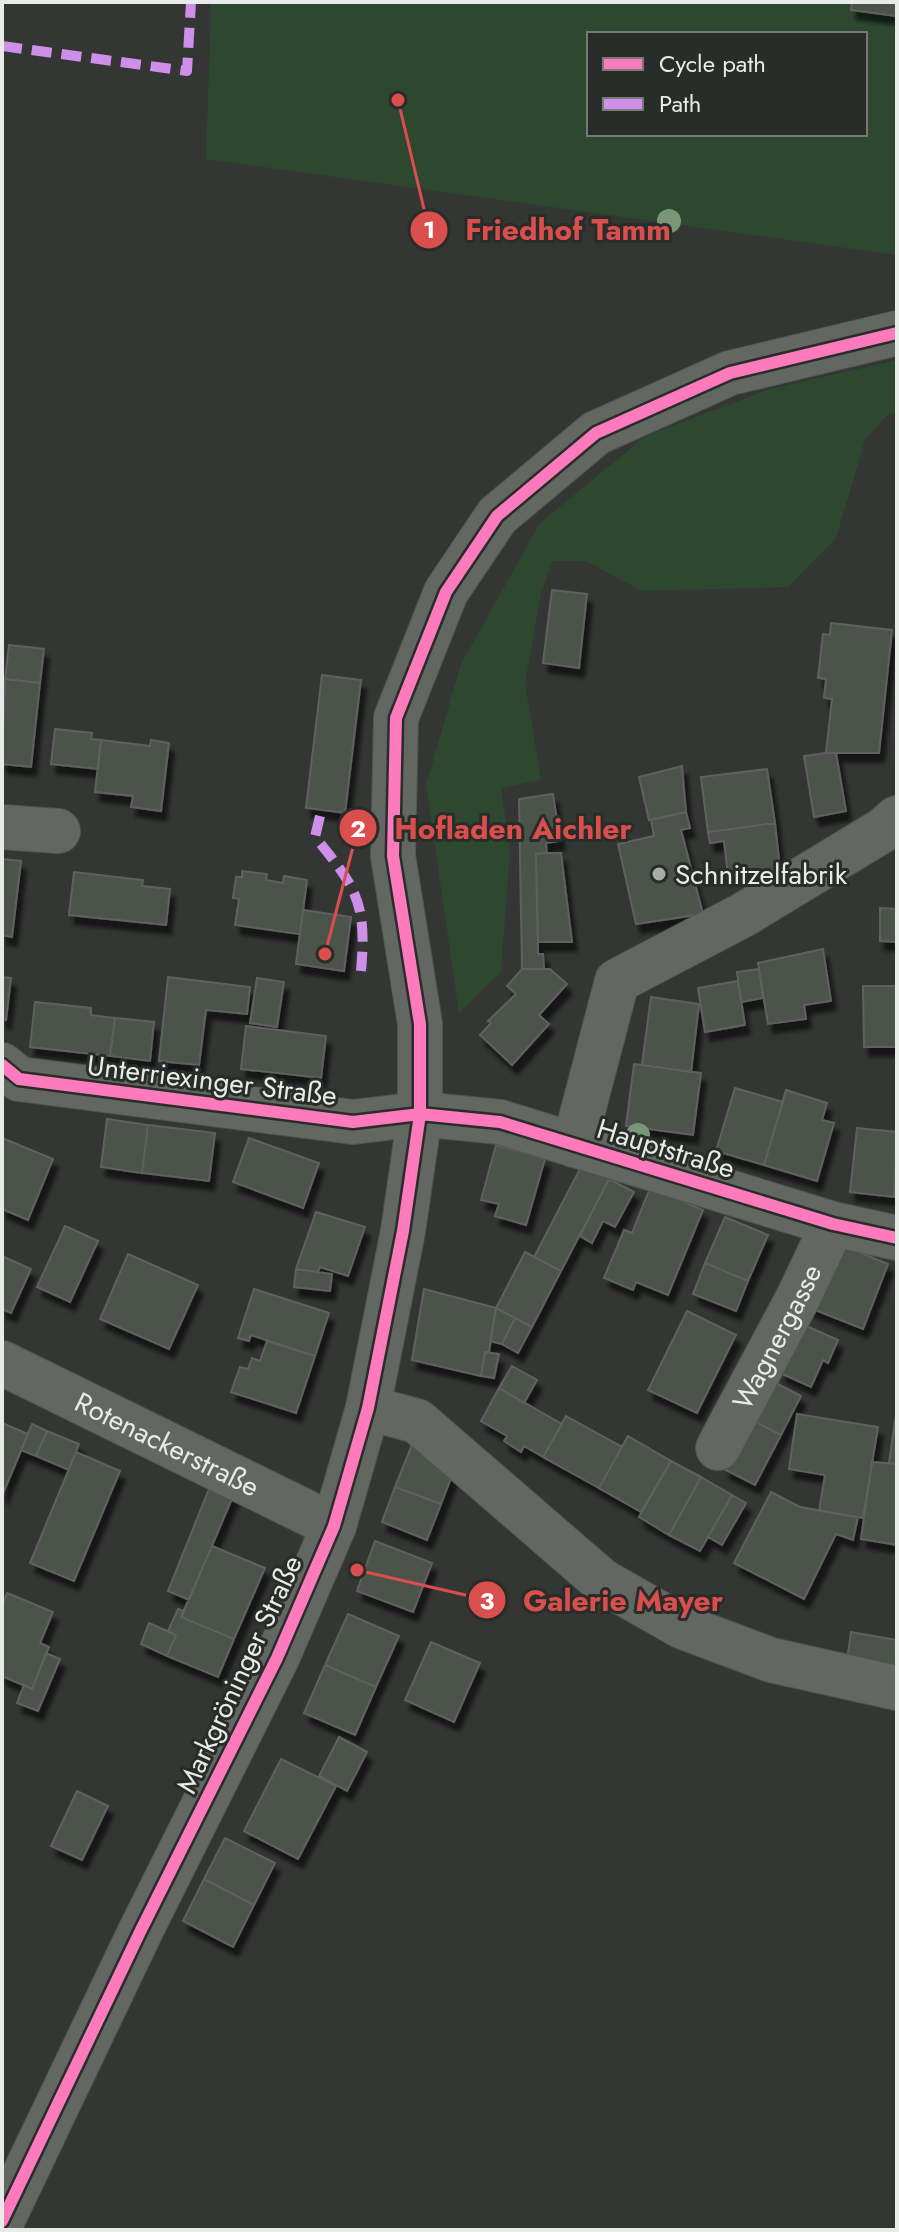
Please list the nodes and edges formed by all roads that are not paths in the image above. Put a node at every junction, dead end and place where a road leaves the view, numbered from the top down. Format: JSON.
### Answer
{"nodes":[{"id":1,"x":897,"y":333,"type":"edge"},
{"id":2,"x":897,"y":818,"type":"edge"},
{"id":3,"x":2,"y":827,"type":"edge"},
{"id":4,"x":58,"y":831,"type":"dead end"},
{"id":5,"x":2,"y":1065,"type":"edge"},
{"id":6,"x":420,"y":1114,"type":"junction"},
{"id":7,"x":574,"y":1145,"type":"junction"},
{"id":8,"x":833,"y":1224,"type":"junction"},
{"id":9,"x":897,"y":1238,"type":"edge"},
{"id":10,"x":2,"y":1363,"type":"edge"},
{"id":11,"x":368,"y":1408,"type":"junction"},
{"id":12,"x":718,"y":1448,"type":"dead end"},
{"id":13,"x":334,"y":1526,"type":"junction"},
{"id":14,"x":897,"y":1688,"type":"edge"},
{"id":15,"x":2,"y":2221,"type":"edge"}],
"edges":[{"from":1,"to":6,"type":"street","name":"Markgröninger Straße"},
{"from":2,"to":7,"type":"street"},
{"from":3,"to":4,"type":"street"},
{"from":5,"to":6,"type":"street","name":"Unterriexinger Straße"},
{"from":6,"to":7,"type":"street","name":"Hauptstraße"},
{"from":6,"to":11,"type":"street","name":"Markgröninger Straße"},
{"from":7,"to":8,"type":"street","name":"Hauptstraße"},
{"from":8,"to":9,"type":"street","name":"Hauptstraße"},
{"from":8,"to":12,"type":"street","name":"Wagnergasse"},
{"from":10,"to":13,"type":"street","name":"Rotenackerstraße"},
{"from":11,"to":13,"type":"street","name":"Markgröninger Straße"},
{"from":11,"to":14,"type":"street"},
{"from":13,"to":15,"type":"street","name":"Markgröninger Straße"}]}
